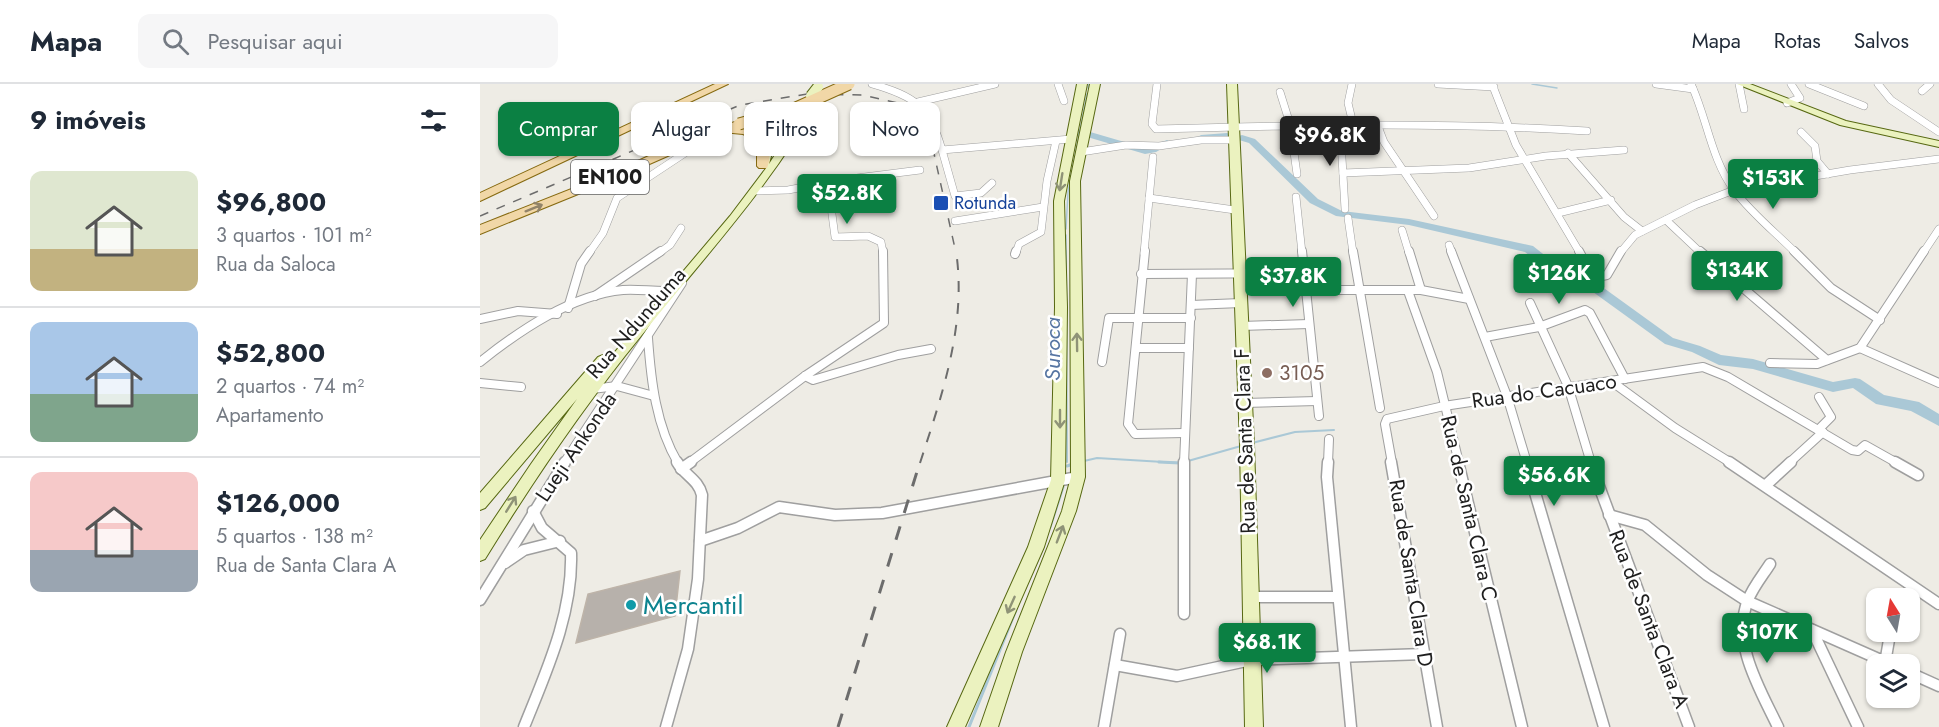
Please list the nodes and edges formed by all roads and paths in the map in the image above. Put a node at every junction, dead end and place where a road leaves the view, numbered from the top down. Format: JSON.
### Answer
{"nodes":[{"id":1,"x":723,"y":84,"type":"edge"},
{"id":2,"x":849,"y":84,"type":"edge"},
{"id":3,"x":872,"y":84,"type":"edge"},
{"id":4,"x":995,"y":84,"type":"edge"},
{"id":5,"x":1058,"y":84,"type":"edge"},
{"id":6,"x":1157,"y":84,"type":"edge"},
{"id":7,"x":1232,"y":84,"type":"edge"},
{"id":8,"x":1352,"y":84,"type":"edge"},
{"id":9,"x":1438,"y":84,"type":"edge"},
{"id":10,"x":1656,"y":84,"type":"edge"},
{"id":11,"x":1740,"y":84,"type":"edge"},
{"id":12,"x":1791,"y":84,"type":"edge"},
{"id":13,"x":1809,"y":84,"type":"edge"},
{"id":14,"x":1878,"y":84,"type":"edge"},
{"id":15,"x":1930,"y":84,"type":"edge"},
{"id":16,"x":1493,"y":86,"type":"edge"},
{"id":17,"x":1692,"y":86,"type":"edge"},
{"id":18,"x":1088,"y":88,"type":"edge"},
{"id":19,"x":819,"y":89,"type":"edge"},
{"id":20,"x":1923,"y":91,"type":"dead end"},
{"id":21,"x":1280,"y":92,"type":"dead end"},
{"id":22,"x":1064,"y":101,"type":"dead end"},
{"id":23,"x":807,"y":102,"type":"edge"},
{"id":24,"x":918,"y":102,"type":"joint"},
{"id":25,"x":1787,"y":103,"type":"junction"},
{"id":26,"x":1864,"y":106,"type":"dead end"},
{"id":27,"x":1744,"y":109,"type":"dead end"},
{"id":28,"x":1290,"y":124,"type":"junction"},
{"id":29,"x":1340,"y":124,"type":"junction"},
{"id":30,"x":1353,"y":124,"type":"junction"},
{"id":31,"x":1377,"y":124,"type":"junction"},
{"id":32,"x":732,"y":126,"type":"edge"},
{"id":33,"x":1506,"y":126,"type":"junction"},
{"id":34,"x":732,"y":130,"type":"edge"},
{"id":35,"x":1587,"y":131,"type":"dead end"},
{"id":36,"x":1801,"y":132,"type":"dead end"},
{"id":37,"x":1232,"y":134,"type":"junction"},
{"id":38,"x":1064,"y":140,"type":"junction"},
{"id":39,"x":1939,"y":140,"type":"edge"},
{"id":40,"x":940,"y":143,"type":"edge"},
{"id":41,"x":942,"y":150,"type":"junction"},
{"id":42,"x":1624,"y":150,"type":"dead end"},
{"id":43,"x":1081,"y":152,"type":"junction"},
{"id":44,"x":1568,"y":153,"type":"junction"},
{"id":45,"x":657,"y":156,"type":"edge"},
{"id":46,"x":681,"y":156,"type":"edge"},
{"id":47,"x":766,"y":156,"type":"edge"},
{"id":48,"x":781,"y":156,"type":"edge"},
{"id":49,"x":1154,"y":157,"type":"dead end"},
{"id":50,"x":1523,"y":159,"type":"junction"},
{"id":51,"x":1939,"y":159,"type":"edge"},
{"id":52,"x":763,"y":166,"type":"junction"},
{"id":53,"x":920,"y":170,"type":"dead end"},
{"id":54,"x":1403,"y":171,"type":"junction"},
{"id":55,"x":1343,"y":173,"type":"junction"},
{"id":56,"x":1297,"y":174,"type":"dead end"},
{"id":57,"x":1828,"y":174,"type":"junction"},
{"id":58,"x":992,"y":183,"type":"dead end"},
{"id":59,"x":828,"y":184,"type":"junction"},
{"id":60,"x":1734,"y":190,"type":"junction"},
{"id":61,"x":754,"y":191,"type":"junction"},
{"id":62,"x":1296,"y":196,"type":"dead end"},
{"id":63,"x":480,"y":197,"type":"edge"},
{"id":64,"x":1149,"y":198,"type":"junction"},
{"id":65,"x":1611,"y":200,"type":"junction"},
{"id":66,"x":1043,"y":207,"type":"junction"},
{"id":67,"x":1345,"y":208,"type":"dead end"},
{"id":68,"x":1235,"y":210,"type":"junction"},
{"id":69,"x":1558,"y":213,"type":"junction"},
{"id":70,"x":1434,"y":216,"type":"dead end"},
{"id":71,"x":1348,"y":218,"type":"dead end"},
{"id":72,"x":1666,"y":220,"type":"junction"},
{"id":73,"x":955,"y":221,"type":"dead end"},
{"id":74,"x":681,"y":228,"type":"dead end"},
{"id":75,"x":1939,"y":229,"type":"edge"},
{"id":76,"x":480,"y":230,"type":"edge"},
{"id":77,"x":1402,"y":230,"type":"dead end"},
{"id":78,"x":1642,"y":231,"type":"junction"},
{"id":79,"x":1075,"y":232,"type":"junction"},
{"id":80,"x":1058,"y":234,"type":"junction"},
{"id":81,"x":1449,"y":245,"type":"dead end"},
{"id":82,"x":1015,"y":254,"type":"dead end"},
{"id":83,"x":693,"y":266,"type":"junction"},
{"id":84,"x":1303,"y":273,"type":"junction"},
{"id":85,"x":1141,"y":274,"type":"junction"},
{"id":86,"x":1192,"y":274,"type":"junction"},
{"id":87,"x":1238,"y":274,"type":"junction"},
{"id":88,"x":1304,"y":290,"type":"junction"},
{"id":89,"x":1421,"y":290,"type":"junction"},
{"id":90,"x":664,"y":291,"type":"junction"},
{"id":91,"x":1408,"y":291,"type":"junction"},
{"id":92,"x":1359,"y":292,"type":"junction"},
{"id":93,"x":593,"y":298,"type":"junction"},
{"id":94,"x":1469,"y":300,"type":"junction"},
{"id":95,"x":1240,"y":303,"type":"junction"},
{"id":96,"x":1530,"y":303,"type":"dead end"},
{"id":97,"x":1191,"y":305,"type":"junction"},
{"id":98,"x":568,"y":308,"type":"junction"},
{"id":99,"x":556,"y":314,"type":"junction"},
{"id":100,"x":1139,"y":318,"type":"junction"},
{"id":101,"x":1191,"y":318,"type":"junction"},
{"id":102,"x":480,"y":319,"type":"edge"},
{"id":103,"x":1880,"y":320,"type":"junction"},
{"id":104,"x":1309,"y":324,"type":"junction"},
{"id":105,"x":1241,"y":326,"type":"junction"},
{"id":106,"x":1539,"y":327,"type":"junction"},
{"id":107,"x":1485,"y":337,"type":"junction"},
{"id":108,"x":648,"y":338,"type":"junction"},
{"id":109,"x":1138,"y":348,"type":"junction"},
{"id":110,"x":1189,"y":348,"type":"junction"},
{"id":111,"x":1860,"y":348,"type":"junction"},
{"id":112,"x":931,"y":349,"type":"dead end"},
{"id":113,"x":1827,"y":360,"type":"junction"},
{"id":114,"x":480,"y":362,"type":"edge"},
{"id":115,"x":1102,"y":362,"type":"dead end"},
{"id":116,"x":1770,"y":363,"type":"dead end"},
{"id":117,"x":805,"y":376,"type":"junction"},
{"id":118,"x":1625,"y":379,"type":"junction"},
{"id":119,"x":1611,"y":381,"type":"junction"},
{"id":120,"x":480,"y":383,"type":"edge"},
{"id":121,"x":1939,"y":383,"type":"edge"},
{"id":122,"x":617,"y":386,"type":"junction"},
{"id":123,"x":1568,"y":386,"type":"junction"},
{"id":124,"x":521,"y":387,"type":"dead end"},
{"id":125,"x":592,"y":389,"type":"junction"},
{"id":126,"x":654,"y":396,"type":"junction"},
{"id":127,"x":1507,"y":396,"type":"junction"},
{"id":128,"x":1819,"y":397,"type":"dead end"},
{"id":129,"x":1317,"y":401,"type":"junction"},
{"id":130,"x":1245,"y":403,"type":"junction"},
{"id":131,"x":1444,"y":406,"type":"junction"},
{"id":132,"x":1380,"y":408,"type":"dead end"},
{"id":133,"x":1319,"y":416,"type":"dead end"},
{"id":134,"x":1387,"y":419,"type":"joint"},
{"id":135,"x":1820,"y":431,"type":"junction"},
{"id":136,"x":1184,"y":433,"type":"junction"},
{"id":137,"x":1329,"y":439,"type":"dead end"},
{"id":138,"x":548,"y":448,"type":"joint"},
{"id":139,"x":681,"y":469,"type":"junction"},
{"id":140,"x":1918,"y":475,"type":"dead end"},
{"id":141,"x":1078,"y":477,"type":"junction"},
{"id":142,"x":1058,"y":480,"type":"junction"},
{"id":143,"x":1766,"y":485,"type":"junction"},
{"id":144,"x":481,"y":501,"type":"edge"},
{"id":145,"x":533,"y":511,"type":"junction"},
{"id":146,"x":1609,"y":515,"type":"junction"},
{"id":147,"x":560,"y":541,"type":"junction"},
{"id":148,"x":699,"y":541,"type":"junction"},
{"id":149,"x":480,"y":554,"type":"edge"},
{"id":150,"x":1770,"y":564,"type":"dead end"},
{"id":151,"x":498,"y":569,"type":"junction"},
{"id":152,"x":1250,"y":597,"type":"junction"},
{"id":153,"x":1337,"y":597,"type":"junction"},
{"id":154,"x":480,"y":600,"type":"edge"},
{"id":155,"x":1747,"y":602,"type":"junction"},
{"id":156,"x":1939,"y":604,"type":"edge"},
{"id":157,"x":1184,"y":614,"type":"dead end"},
{"id":158,"x":1812,"y":630,"type":"junction"},
{"id":159,"x":1120,"y":634,"type":"dead end"},
{"id":160,"x":1342,"y":654,"type":"junction"},
{"id":161,"x":1424,"y":654,"type":"junction"},
{"id":162,"x":1866,"y":654,"type":"edge"},
{"id":163,"x":1251,"y":660,"type":"junction"},
{"id":164,"x":1115,"y":665,"type":"junction"},
{"id":165,"x":1920,"y":677,"type":"edge"},
{"id":166,"x":1939,"y":686,"type":"edge"},
{"id":167,"x":524,"y":727,"type":"edge"},
{"id":168,"x":666,"y":727,"type":"edge"},
{"id":169,"x":956,"y":727,"type":"edge"},
{"id":170,"x":989,"y":727,"type":"edge"},
{"id":171,"x":1104,"y":727,"type":"edge"},
{"id":172,"x":1254,"y":727,"type":"edge"},
{"id":173,"x":1350,"y":727,"type":"edge"},
{"id":174,"x":1437,"y":727,"type":"edge"},
{"id":175,"x":1522,"y":727,"type":"edge"},
{"id":176,"x":1604,"y":727,"type":"edge"},
{"id":177,"x":1689,"y":727,"type":"edge"},
{"id":178,"x":1778,"y":727,"type":"edge"},
{"id":179,"x":1858,"y":727,"type":"edge"}],
"edges":[{"from":1,"to":63,"type":"main road","number":"EN100"},
{"from":2,"to":32,"type":"main road","number":"EN100","bridge":true},
{"from":3,"to":24,"type":"street"},
{"from":4,"to":24,"type":"street"},
{"from":5,"to":22,"type":"street"},
{"from":6,"to":37,"type":"street"},
{"from":7,"to":37,"type":"main road","name":"Rua de Santa Clara F"},
{"from":8,"to":30,"type":"street"},
{"from":9,"to":16,"type":"street"},
{"from":10,"to":17,"type":"street"},
{"from":11,"to":25,"type":"main road"},
{"from":11,"to":27,"type":"street"},
{"from":12,"to":25,"type":"street"},
{"from":13,"to":26,"type":"street"},
{"from":14,"to":39,"type":"street"},
{"from":15,"to":20,"type":"street"},
{"from":16,"to":33,"type":"street"},
{"from":17,"to":60,"type":"street"},
{"from":18,"to":38,"type":"main road"},
{"from":18,"to":43,"type":"main road"},
{"from":19,"to":23,"type":"main road"},
{"from":21,"to":28,"type":"street"},
{"from":25,"to":39,"type":"main road"},
{"from":28,"to":29,"type":"street"},
{"from":28,"to":37,"type":"street"},
{"from":28,"to":56,"type":"street"},
{"from":29,"to":30,"type":"street"},
{"from":29,"to":55,"type":"street"},
{"from":30,"to":31,"type":"street"},
{"from":31,"to":33,"type":"street"},
{"from":31,"to":54,"type":"street"},
{"from":33,"to":35,"type":"street"},
{"from":33,"to":50,"type":"street"},
{"from":34,"to":52,"type":"main road"},
{"from":36,"to":57,"type":"street"},
{"from":37,"to":43,"type":"street"},
{"from":37,"to":68,"type":"main road","name":"Rua de Santa Clara F"},
{"from":38,"to":41,"type":"street"},
{"from":38,"to":66,"type":"street"},
{"from":38,"to":80,"type":"main road","one_way":true},
{"from":40,"to":41,"type":"street"},
{"from":41,"to":58,"type":"street"},
{"from":42,"to":44,"type":"street"},
{"from":43,"to":79,"type":"main road"},
{"from":44,"to":50,"type":"street"},
{"from":44,"to":65,"type":"street"},
{"from":76,"to":45,"type":"main road","number":"EN100","one_way":true},
{"from":46,"to":98,"type":"street"},
{"from":47,"to":52,"type":"main road","name":"Rua Ndunduma"},
{"from":48,"to":61,"type":"main road","name":"Rua Ndunduma"},
{"from":49,"to":64,"type":"street"},
{"from":50,"to":54,"type":"street"},
{"from":50,"to":69,"type":"street"},
{"from":51,"to":57,"type":"street"},
{"from":52,"to":90,"type":"main road","name":"Rua Ndunduma"},
{"from":53,"to":59,"type":"street"},
{"from":54,"to":55,"type":"street"},
{"from":54,"to":70,"type":"street"},
{"from":55,"to":67,"type":"street"},
{"from":57,"to":60,"type":"street"},
{"from":59,"to":61,"type":"street"},
{"from":59,"to":117,"type":"street"},
{"from":60,"to":72,"type":"street"},
{"from":60,"to":103,"type":"street"},
{"from":61,"to":83,"type":"main road","name":"Rua Ndunduma"},
{"from":62,"to":84,"type":"street"},
{"from":64,"to":68,"type":"street"},
{"from":64,"to":85,"type":"street"},
{"from":65,"to":69,"type":"street"},
{"from":65,"to":78,"type":"street"},
{"from":66,"to":73,"type":"street"},
{"from":66,"to":82,"type":"street"},
{"from":68,"to":87,"type":"main road","name":"Rua de Santa Clara F"},
{"from":69,"to":78,"type":"street"},
{"from":71,"to":92,"type":"street"},
{"from":72,"to":78,"type":"street"},
{"from":72,"to":113,"type":"street"},
{"from":74,"to":93,"type":"street"},
{"from":75,"to":103,"type":"street"},
{"from":77,"to":89,"type":"street"},
{"from":79,"to":80,"type":"main road"},
{"from":141,"to":79,"type":"main road","one_way":true},
{"from":80,"to":142,"type":"main road","one_way":true},
{"from":81,"to":94,"type":"street"},
{"from":83,"to":108,"type":"street","name":"Lueji Ankonda"},
{"from":83,"to":125,"type":"main road","name":"Rua Ndunduma"},
{"from":84,"to":87,"type":"street"},
{"from":84,"to":88,"type":"street"},
{"from":85,"to":86,"type":"street"},
{"from":85,"to":100,"type":"street"},
{"from":86,"to":87,"type":"street"},
{"from":86,"to":97,"type":"street"},
{"from":87,"to":95,"type":"main road","name":"Rua de Santa Clara F"},
{"from":88,"to":92,"type":"street"},
{"from":88,"to":104,"type":"street"},
{"from":89,"to":91,"type":"street"},
{"from":89,"to":94,"type":"street"},
{"from":90,"to":93,"type":"street"},
{"from":90,"to":144,"type":"main road","name":"Rua Ndunduma"},
{"from":91,"to":92,"type":"street"},
{"from":91,"to":131,"type":"street","name":"Rua de Santa Clara C"},
{"from":92,"to":132,"type":"street"},
{"from":93,"to":98,"type":"street"},
{"from":94,"to":107,"type":"street"},
{"from":95,"to":97,"type":"street"},
{"from":95,"to":105,"type":"main road","name":"Rua de Santa Clara F"},
{"from":96,"to":106,"type":"street","name":"Rua de Santa Clara A"},
{"from":97,"to":101,"type":"street"},
{"from":98,"to":99,"type":"street"},
{"from":99,"to":102,"type":"street"},
{"from":99,"to":114,"type":"street"},
{"from":100,"to":101,"type":"street"},
{"from":100,"to":109,"type":"street"},
{"from":100,"to":115,"type":"street"},
{"from":101,"to":110,"type":"street"},
{"from":103,"to":111,"type":"street"},
{"from":104,"to":105,"type":"street"},
{"from":104,"to":129,"type":"street"},
{"from":105,"to":130,"type":"main road","name":"Rua de Santa Clara F"},
{"from":106,"to":107,"type":"street"},
{"from":106,"to":118,"type":"street"},
{"from":106,"to":123,"type":"street","name":"Rua de Santa Clara A"},
{"from":107,"to":127,"type":"street"},
{"from":108,"to":122,"type":"street","name":"Lueji Ankonda"},
{"from":108,"to":126,"type":"street"},
{"from":109,"to":110,"type":"street"},
{"from":109,"to":136,"type":"street"},
{"from":110,"to":136,"type":"street"},
{"from":111,"to":113,"type":"street"},
{"from":111,"to":121,"type":"street"},
{"from":112,"to":117,"type":"street"},
{"from":113,"to":116,"type":"street"},
{"from":117,"to":139,"type":"street"},
{"from":118,"to":119,"type":"street","name":"Rua do Cacuaco"},
{"from":118,"to":135,"type":"street","name":"Rua do Cacuaco"},
{"from":119,"to":123,"type":"street","name":"Rua do Cacuaco"},
{"from":119,"to":143,"type":"street"},
{"from":120,"to":124,"type":"street"},
{"from":122,"to":125,"type":"street"},
{"from":122,"to":126,"type":"street"},
{"from":122,"to":145,"type":"street","name":"Lueji Ankonda"},
{"from":123,"to":127,"type":"street","name":"Rua do Cacuaco"},
{"from":123,"to":146,"type":"street","name":"Rua de Santa Clara A"},
{"from":125,"to":138,"type":"main road","name":"Rua Ndunduma"},
{"from":126,"to":139,"type":"street"},
{"from":127,"to":131,"type":"street","name":"Rua do Cacuaco"},
{"from":127,"to":176,"type":"street"},
{"from":128,"to":135,"type":"street"},
{"from":129,"to":130,"type":"street"},
{"from":129,"to":133,"type":"street"},
{"from":130,"to":152,"type":"main road","name":"Rua de Santa Clara F"},
{"from":131,"to":134,"type":"street","name":"Rua do Cacuaco"},
{"from":131,"to":175,"type":"street","name":"Rua de Santa Clara C"},
{"from":134,"to":161,"type":"street","name":"Rua de Santa Clara D"},
{"from":135,"to":140,"type":"street"},
{"from":135,"to":143,"type":"street"},
{"from":136,"to":157,"type":"street"},
{"from":137,"to":153,"type":"street"},
{"from":149,"to":138,"type":"main road","name":"Lueji Ankonda","one_way":true},
{"from":139,"to":148,"type":"street"},
{"from":141,"to":142,"type":"street"},
{"from":170,"to":141,"type":"main road","one_way":true},
{"from":142,"to":148,"type":"street"},
{"from":142,"to":169,"type":"main road","one_way":true},
{"from":143,"to":156,"type":"street"},
{"from":145,"to":147,"type":"street"},
{"from":145,"to":151,"type":"street","name":"Lueji Ankonda"},
{"from":146,"to":155,"type":"street"},
{"from":146,"to":177,"type":"street","name":"Rua de Santa Clara A"},
{"from":147,"to":151,"type":"street"},
{"from":147,"to":167,"type":"street"},
{"from":148,"to":168,"type":"street"},
{"from":150,"to":155,"type":"street"},
{"from":151,"to":154,"type":"street","name":"Lueji Ankonda"},
{"from":152,"to":153,"type":"street"},
{"from":152,"to":163,"type":"main road","name":"Rua de Santa Clara F"},
{"from":153,"to":160,"type":"street"},
{"from":155,"to":158,"type":"street"},
{"from":155,"to":178,"type":"street"},
{"from":158,"to":162,"type":"street"},
{"from":158,"to":179,"type":"street"},
{"from":159,"to":164,"type":"street"},
{"from":160,"to":161,"type":"street"},
{"from":160,"to":163,"type":"street"},
{"from":160,"to":173,"type":"street"},
{"from":161,"to":174,"type":"street","name":"Rua de Santa Clara D"},
{"from":163,"to":164,"type":"street"},
{"from":163,"to":172,"type":"main road","name":"Rua de Santa Clara F"},
{"from":164,"to":171,"type":"street"},
{"from":165,"to":166,"type":"street"}]}
